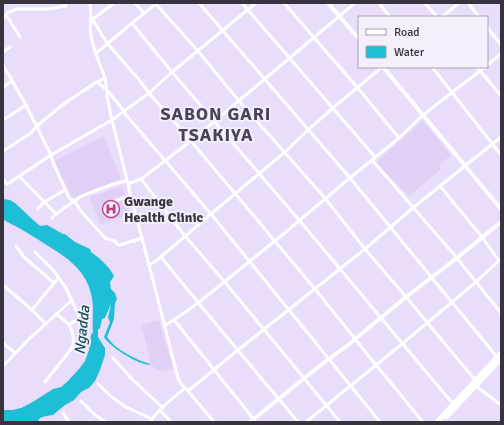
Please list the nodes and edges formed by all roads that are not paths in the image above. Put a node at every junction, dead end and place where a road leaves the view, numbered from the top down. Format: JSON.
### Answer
{"nodes":[{"id":1,"x":66,"y":3,"type":"edge"},
{"id":2,"x":90,"y":3,"type":"edge"},
{"id":3,"x":114,"y":3,"type":"edge"},
{"id":4,"x":135,"y":3,"type":"edge"},
{"id":5,"x":199,"y":3,"type":"edge"},
{"id":6,"x":242,"y":3,"type":"edge"},
{"id":7,"x":256,"y":3,"type":"edge"},
{"id":8,"x":284,"y":3,"type":"edge"},
{"id":9,"x":328,"y":3,"type":"edge"},
{"id":10,"x":355,"y":3,"type":"edge"},
{"id":11,"x":379,"y":3,"type":"edge"},
{"id":12,"x":425,"y":3,"type":"edge"},
{"id":13,"x":459,"y":3,"type":"edge"},
{"id":14,"x":468,"y":3,"type":"edge"},
{"id":15,"x":156,"y":4,"type":"edge"},
{"id":16,"x":248,"y":10,"type":"junction"},
{"id":17,"x":144,"y":13,"type":"junction"},
{"id":18,"x":4,"y":16,"type":"edge"},
{"id":19,"x":340,"y":16,"type":"junction"},
{"id":20,"x":389,"y":16,"type":"edge"},
{"id":21,"x":436,"y":16,"type":"edge"},
{"id":22,"x":443,"y":16,"type":"edge"},
{"id":23,"x":478,"y":16,"type":"edge"},
{"id":24,"x":92,"y":18,"type":"junction"},
{"id":25,"x":132,"y":23,"type":"junction"},
{"id":26,"x":488,"y":28,"type":"edge"},
{"id":27,"x":223,"y":30,"type":"junction"},
{"id":28,"x":20,"y":36,"type":"dead end"},
{"id":29,"x":314,"y":38,"type":"junction"},
{"id":30,"x":358,"y":38,"type":"edge"},
{"id":31,"x":107,"y":43,"type":"junction"},
{"id":32,"x":501,"y":45,"type":"edge"},
{"id":33,"x":10,"y":47,"type":"dead end"},
{"id":34,"x":198,"y":51,"type":"junction"},
{"id":35,"x":3,"y":52,"type":"edge"},
{"id":36,"x":96,"y":54,"type":"junction"},
{"id":37,"x":501,"y":54,"type":"edge"},
{"id":38,"x":290,"y":59,"type":"junction"},
{"id":39,"x":488,"y":64,"type":"edge"},
{"id":40,"x":3,"y":65,"type":"edge"},
{"id":41,"x":381,"y":68,"type":"edge"},
{"id":42,"x":383,"y":68,"type":"edge"},
{"id":43,"x":433,"y":68,"type":"edge"},
{"id":44,"x":478,"y":68,"type":"edge"},
{"id":45,"x":484,"y":68,"type":"edge"},
{"id":46,"x":480,"y":71,"type":"junction"},
{"id":47,"x":172,"y":72,"type":"junction"},
{"id":48,"x":105,"y":78,"type":"junction"},
{"id":49,"x":265,"y":80,"type":"junction"},
{"id":50,"x":12,"y":81,"type":"junction"},
{"id":51,"x":97,"y":82,"type":"junction"},
{"id":52,"x":3,"y":87,"type":"edge"},
{"id":53,"x":357,"y":87,"type":"junction"},
{"id":54,"x":106,"y":90,"type":"junction"},
{"id":55,"x":452,"y":92,"type":"junction"},
{"id":56,"x":149,"y":94,"type":"junction"},
{"id":57,"x":501,"y":96,"type":"edge"},
{"id":58,"x":239,"y":101,"type":"junction"},
{"id":59,"x":26,"y":105,"type":"junction"},
{"id":60,"x":333,"y":108,"type":"junction"},
{"id":61,"x":124,"y":111,"type":"junction"},
{"id":62,"x":423,"y":115,"type":"junction"},
{"id":63,"x":3,"y":120,"type":"edge"},
{"id":64,"x":112,"y":120,"type":"junction"},
{"id":65,"x":215,"y":121,"type":"junction"},
{"id":66,"x":37,"y":126,"type":"junction"},
{"id":67,"x":308,"y":129,"type":"junction"},
{"id":68,"x":501,"y":137,"type":"edge"},
{"id":69,"x":399,"y":138,"type":"junction"},
{"id":70,"x":191,"y":141,"type":"junction"},
{"id":71,"x":492,"y":144,"type":"junction"},
{"id":72,"x":3,"y":151,"type":"edge"},
{"id":73,"x":285,"y":152,"type":"junction"},
{"id":74,"x":51,"y":155,"type":"junction"},
{"id":75,"x":501,"y":155,"type":"edge"},
{"id":76,"x":374,"y":158,"type":"junction"},
{"id":77,"x":165,"y":161,"type":"junction"},
{"id":78,"x":465,"y":166,"type":"junction"},
{"id":79,"x":259,"y":173,"type":"junction"},
{"id":80,"x":20,"y":176,"type":"junction"},
{"id":81,"x":350,"y":178,"type":"junction"},
{"id":82,"x":3,"y":179,"type":"edge"},
{"id":83,"x":140,"y":179,"type":"junction"},
{"id":84,"x":127,"y":182,"type":"junction"},
{"id":85,"x":440,"y":186,"type":"junction"},
{"id":86,"x":65,"y":190,"type":"junction"},
{"id":87,"x":235,"y":193,"type":"junction"},
{"id":88,"x":131,"y":198,"type":"junction"},
{"id":89,"x":325,"y":198,"type":"junction"},
{"id":90,"x":74,"y":200,"type":"junction"},
{"id":91,"x":44,"y":202,"type":"junction"},
{"id":92,"x":105,"y":205,"type":"dead end"},
{"id":93,"x":414,"y":207,"type":"junction"},
{"id":94,"x":38,"y":208,"type":"dead end"},
{"id":95,"x":501,"y":209,"type":"edge"},
{"id":96,"x":56,"y":214,"type":"junction"},
{"id":97,"x":211,"y":214,"type":"junction"},
{"id":98,"x":52,"y":218,"type":"dead end"},
{"id":99,"x":299,"y":220,"type":"junction"},
{"id":100,"x":501,"y":222,"type":"edge"},
{"id":101,"x":391,"y":227,"type":"junction"},
{"id":102,"x":186,"y":236,"type":"junction"},
{"id":103,"x":142,"y":238,"type":"junction"},
{"id":104,"x":482,"y":238,"type":"junction"},
{"id":105,"x":275,"y":241,"type":"junction"},
{"id":106,"x":16,"y":246,"type":"dead end"},
{"id":107,"x":365,"y":249,"type":"junction"},
{"id":108,"x":36,"y":252,"type":"dead end"},
{"id":109,"x":161,"y":257,"type":"junction"},
{"id":110,"x":457,"y":258,"type":"junction"},
{"id":111,"x":500,"y":260,"type":"edge"},
{"id":112,"x":250,"y":261,"type":"junction"},
{"id":113,"x":148,"y":265,"type":"junction"},
{"id":114,"x":340,"y":269,"type":"junction"},
{"id":115,"x":431,"y":277,"type":"junction"},
{"id":116,"x":60,"y":278,"type":"junction"},
{"id":117,"x":224,"y":281,"type":"junction"},
{"id":118,"x":476,"y":282,"type":"junction"},
{"id":119,"x":54,"y":283,"type":"junction"},
{"id":120,"x":3,"y":285,"type":"edge"},
{"id":121,"x":315,"y":289,"type":"junction"},
{"id":122,"x":406,"y":297,"type":"junction"},
{"id":123,"x":72,"y":300,"type":"junction"},
{"id":124,"x":452,"y":302,"type":"junction"},
{"id":125,"x":198,"y":303,"type":"junction"},
{"id":126,"x":32,"y":310,"type":"junction"},
{"id":127,"x":288,"y":310,"type":"junction"},
{"id":128,"x":501,"y":313,"type":"edge"},
{"id":129,"x":56,"y":314,"type":"junction"},
{"id":130,"x":80,"y":318,"type":"junction"},
{"id":131,"x":381,"y":318,"type":"junction"},
{"id":132,"x":174,"y":320,"type":"junction"},
{"id":133,"x":427,"y":323,"type":"junction"},
{"id":134,"x":46,"y":324,"type":"junction"},
{"id":135,"x":69,"y":325,"type":"junction"},
{"id":136,"x":164,"y":325,"type":"junction"},
{"id":137,"x":264,"y":330,"type":"junction"},
{"id":138,"x":87,"y":338,"type":"dead end"},
{"id":139,"x":355,"y":338,"type":"junction"},
{"id":140,"x":3,"y":343,"type":"edge"},
{"id":141,"x":402,"y":344,"type":"junction"},
{"id":142,"x":238,"y":350,"type":"junction"},
{"id":143,"x":15,"y":353,"type":"junction"},
{"id":144,"x":500,"y":356,"type":"edge"},
{"id":145,"x":113,"y":358,"type":"dead end"},
{"id":146,"x":329,"y":359,"type":"junction"},
{"id":147,"x":376,"y":365,"type":"junction"},
{"id":148,"x":3,"y":366,"type":"edge"},
{"id":149,"x":215,"y":370,"type":"junction"},
{"id":150,"x":305,"y":378,"type":"junction"},
{"id":151,"x":45,"y":382,"type":"dead end"},
{"id":152,"x":475,"y":383,"type":"junction"},
{"id":153,"x":98,"y":384,"type":"dead end"},
{"id":154,"x":351,"y":386,"type":"junction"},
{"id":155,"x":185,"y":388,"type":"junction"},
{"id":156,"x":188,"y":391,"type":"junction"},
{"id":157,"x":279,"y":399,"type":"junction"},
{"id":158,"x":81,"y":401,"type":"dead end"},
{"id":159,"x":501,"y":405,"type":"edge"},
{"id":160,"x":327,"y":406,"type":"junction"},
{"id":161,"x":454,"y":406,"type":"junction"},
{"id":162,"x":162,"y":409,"type":"junction"},
{"id":163,"x":63,"y":413,"type":"dead end"},
{"id":164,"x":151,"y":420,"type":"edge"},
{"id":165,"x":253,"y":421,"type":"edge"},
{"id":166,"x":69,"y":422,"type":"edge"},
{"id":167,"x":105,"y":422,"type":"edge"},
{"id":168,"x":171,"y":422,"type":"edge"},
{"id":169,"x":214,"y":422,"type":"edge"},
{"id":170,"x":298,"y":422,"type":"edge"},
{"id":171,"x":306,"y":422,"type":"edge"},
{"id":172,"x":340,"y":422,"type":"edge"},
{"id":173,"x":380,"y":422,"type":"edge"},
{"id":174,"x":423,"y":422,"type":"edge"},
{"id":175,"x":437,"y":422,"type":"edge"},
{"id":176,"x":441,"y":422,"type":"edge"}],
"edges":[{"from":1,"to":18,"type":"street"},
{"from":2,"to":24,"type":"street"},
{"from":3,"to":24,"type":"street"},
{"from":4,"to":17,"type":"street"},
{"from":5,"to":27,"type":"street"},
{"from":6,"to":16,"type":"street"},
{"from":7,"to":16,"type":"street"},
{"from":8,"to":29,"type":"street"},
{"from":9,"to":19,"type":"main road"},
{"from":10,"to":19,"type":"street"},
{"from":11,"to":20,"type":"street"},
{"from":12,"to":21,"type":"street"},
{"from":13,"to":22,"type":"street"},
{"from":14,"to":23,"type":"street"},
{"from":15,"to":17,"type":"street"},
{"from":15,"to":34,"type":"street"},
{"from":16,"to":27,"type":"street"},
{"from":16,"to":38,"type":"street"},
{"from":17,"to":25,"type":"street"},
{"from":18,"to":28,"type":"street"},
{"from":19,"to":29,"type":"street"},
{"from":19,"to":30,"type":"main road"},
{"from":24,"to":31,"type":"street"},
{"from":24,"to":36,"type":"street"},
{"from":25,"to":31,"type":"street"},
{"from":25,"to":47,"type":"street"},
{"from":26,"to":32,"type":"street"},
{"from":27,"to":34,"type":"street"},
{"from":27,"to":49,"type":"street"},
{"from":29,"to":38,"type":"street"},
{"from":29,"to":53,"type":"street"},
{"from":31,"to":36,"type":"street"},
{"from":31,"to":56,"type":"street"},
{"from":33,"to":35,"type":"street"},
{"from":34,"to":47,"type":"street"},
{"from":34,"to":58,"type":"street"},
{"from":36,"to":48,"type":"street"},
{"from":37,"to":39,"type":"street"},
{"from":38,"to":49,"type":"street"},
{"from":38,"to":60,"type":"street"},
{"from":40,"to":50,"type":"street"},
{"from":41,"to":53,"type":"street"},
{"from":42,"to":62,"type":"main road"},
{"from":43,"to":55,"type":"street"},
{"from":44,"to":46,"type":"street"},
{"from":45,"to":46,"type":"street"},
{"from":46,"to":55,"type":"street"},
{"from":46,"to":57,"type":"street"},
{"from":47,"to":56,"type":"street"},
{"from":47,"to":65,"type":"street"},
{"from":48,"to":51,"type":"street"},
{"from":48,"to":54,"type":"street"},
{"from":49,"to":58,"type":"street"},
{"from":49,"to":67,"type":"street"},
{"from":50,"to":52,"type":"street"},
{"from":50,"to":59,"type":"street"},
{"from":51,"to":54,"type":"street"},
{"from":51,"to":66,"type":"street"},
{"from":53,"to":60,"type":"street"},
{"from":53,"to":69,"type":"street"},
{"from":54,"to":61,"type":"street"},
{"from":54,"to":64,"type":"street"},
{"from":55,"to":62,"type":"street"},
{"from":55,"to":71,"type":"street"},
{"from":56,"to":61,"type":"street"},
{"from":56,"to":70,"type":"street"},
{"from":58,"to":65,"type":"street"},
{"from":58,"to":73,"type":"street"},
{"from":59,"to":63,"type":"street"},
{"from":59,"to":66,"type":"street"},
{"from":60,"to":67,"type":"street"},
{"from":60,"to":76,"type":"street"},
{"from":61,"to":64,"type":"street"},
{"from":61,"to":77,"type":"street"},
{"from":62,"to":69,"type":"street"},
{"from":62,"to":78,"type":"main road"},
{"from":64,"to":74,"type":"street"},
{"from":64,"to":84,"type":"street"},
{"from":65,"to":70,"type":"street"},
{"from":65,"to":79,"type":"street"},
{"from":66,"to":72,"type":"street"},
{"from":66,"to":74,"type":"street"},
{"from":67,"to":73,"type":"street"},
{"from":67,"to":81,"type":"street"},
{"from":68,"to":71,"type":"street"},
{"from":69,"to":76,"type":"street"},
{"from":70,"to":77,"type":"street"},
{"from":70,"to":87,"type":"street"},
{"from":71,"to":75,"type":"street"},
{"from":71,"to":78,"type":"street"},
{"from":73,"to":79,"type":"street"},
{"from":73,"to":89,"type":"street"},
{"from":74,"to":80,"type":"street"},
{"from":74,"to":86,"type":"street"},
{"from":76,"to":81,"type":"street"},
{"from":76,"to":93,"type":"street"},
{"from":77,"to":83,"type":"street"},
{"from":77,"to":97,"type":"street"},
{"from":78,"to":85,"type":"street"},
{"from":78,"to":95,"type":"main road"},
{"from":79,"to":87,"type":"street"},
{"from":79,"to":99,"type":"street"},
{"from":80,"to":82,"type":"street"},
{"from":80,"to":91,"type":"street"},
{"from":81,"to":89,"type":"street"},
{"from":81,"to":101,"type":"street"},
{"from":83,"to":84,"type":"street"},
{"from":83,"to":102,"type":"street"},
{"from":84,"to":88,"type":"street"},
{"from":84,"to":90,"type":"street"},
{"from":85,"to":93,"type":"street"},
{"from":85,"to":104,"type":"street"},
{"from":86,"to":90,"type":"street"},
{"from":86,"to":91,"type":"street"},
{"from":87,"to":97,"type":"street"},
{"from":87,"to":105,"type":"street"},
{"from":88,"to":92,"type":"street"},
{"from":88,"to":103,"type":"street"},
{"from":89,"to":99,"type":"street"},
{"from":89,"to":107,"type":"street"},
{"from":90,"to":96,"type":"street"},
{"from":90,"to":103,"type":"street"},
{"from":91,"to":94,"type":"street"},
{"from":91,"to":96,"type":"street"},
{"from":93,"to":101,"type":"street"},
{"from":93,"to":110,"type":"street"},
{"from":96,"to":98,"type":"street"},
{"from":97,"to":102,"type":"street"},
{"from":97,"to":112,"type":"street"},
{"from":99,"to":105,"type":"street"},
{"from":99,"to":114,"type":"street"},
{"from":100,"to":104,"type":"main road"},
{"from":101,"to":107,"type":"street"},
{"from":101,"to":115,"type":"street"},
{"from":102,"to":109,"type":"street"},
{"from":102,"to":117,"type":"street"},
{"from":103,"to":113,"type":"street"},
{"from":104,"to":110,"type":"main road"},
{"from":104,"to":111,"type":"street"},
{"from":105,"to":112,"type":"street"},
{"from":105,"to":121,"type":"street"},
{"from":106,"to":119,"type":"street"},
{"from":107,"to":114,"type":"street"},
{"from":107,"to":122,"type":"street"},
{"from":108,"to":116,"type":"street"},
{"from":109,"to":113,"type":"street"},
{"from":109,"to":125,"type":"street"},
{"from":110,"to":115,"type":"main road"},
{"from":110,"to":118,"type":"street"},
{"from":111,"to":118,"type":"street"},
{"from":112,"to":117,"type":"street"},
{"from":112,"to":127,"type":"street"},
{"from":113,"to":136,"type":"street"},
{"from":114,"to":121,"type":"street"},
{"from":114,"to":131,"type":"street"},
{"from":115,"to":122,"type":"main road"},
{"from":115,"to":124,"type":"street"},
{"from":116,"to":119,"type":"street"},
{"from":116,"to":123,"type":"street"},
{"from":117,"to":125,"type":"street"},
{"from":117,"to":137,"type":"street"},
{"from":118,"to":124,"type":"street"},
{"from":118,"to":128,"type":"street"},
{"from":119,"to":126,"type":"street"},
{"from":120,"to":126,"type":"street"},
{"from":121,"to":127,"type":"street"},
{"from":121,"to":139,"type":"street"},
{"from":122,"to":131,"type":"main road"},
{"from":122,"to":133,"type":"street"},
{"from":123,"to":129,"type":"street"},
{"from":123,"to":130,"type":"street"},
{"from":124,"to":133,"type":"street"},
{"from":124,"to":144,"type":"street"},
{"from":125,"to":132,"type":"street"},
{"from":125,"to":142,"type":"street"},
{"from":126,"to":134,"type":"street"},
{"from":127,"to":137,"type":"street"},
{"from":127,"to":146,"type":"street"},
{"from":129,"to":134,"type":"street"},
{"from":129,"to":135,"type":"street"},
{"from":130,"to":135,"type":"street"},
{"from":130,"to":138,"type":"street"},
{"from":131,"to":139,"type":"main road"},
{"from":131,"to":141,"type":"street"},
{"from":132,"to":136,"type":"street"},
{"from":132,"to":149,"type":"street"},
{"from":133,"to":141,"type":"street"},
{"from":133,"to":152,"type":"street"},
{"from":134,"to":143,"type":"street"},
{"from":135,"to":151,"type":"street"},
{"from":136,"to":155,"type":"street"},
{"from":137,"to":142,"type":"street"},
{"from":137,"to":150,"type":"street"},
{"from":139,"to":146,"type":"main road"},
{"from":139,"to":147,"type":"street"},
{"from":140,"to":143,"type":"street"},
{"from":141,"to":147,"type":"street"},
{"from":141,"to":161,"type":"street"},
{"from":142,"to":149,"type":"street"},
{"from":142,"to":157,"type":"street"},
{"from":143,"to":148,"type":"street"},
{"from":144,"to":152,"type":"highway"},
{"from":145,"to":162,"type":"street"},
{"from":146,"to":150,"type":"main road"},
{"from":146,"to":154,"type":"street"},
{"from":147,"to":154,"type":"street"},
{"from":147,"to":174,"type":"street"},
{"from":149,"to":156,"type":"street"},
{"from":149,"to":165,"type":"street"},
{"from":150,"to":157,"type":"main road"},
{"from":150,"to":160,"type":"street"},
{"from":152,"to":159,"type":"street"},
{"from":152,"to":161,"type":"highway"},
{"from":153,"to":164,"type":"street"},
{"from":154,"to":160,"type":"street"},
{"from":154,"to":173,"type":"street"},
{"from":155,"to":156,"type":"street"},
{"from":155,"to":162,"type":"street"},
{"from":156,"to":169,"type":"street"},
{"from":157,"to":165,"type":"main road"},
{"from":157,"to":170,"type":"street"},
{"from":158,"to":167,"type":"street"},
{"from":160,"to":171,"type":"street"},
{"from":160,"to":172,"type":"street"},
{"from":161,"to":175,"type":"highway"},
{"from":161,"to":176,"type":"highway"},
{"from":162,"to":164,"type":"street"},
{"from":162,"to":168,"type":"street"},
{"from":163,"to":166,"type":"street"}]}
